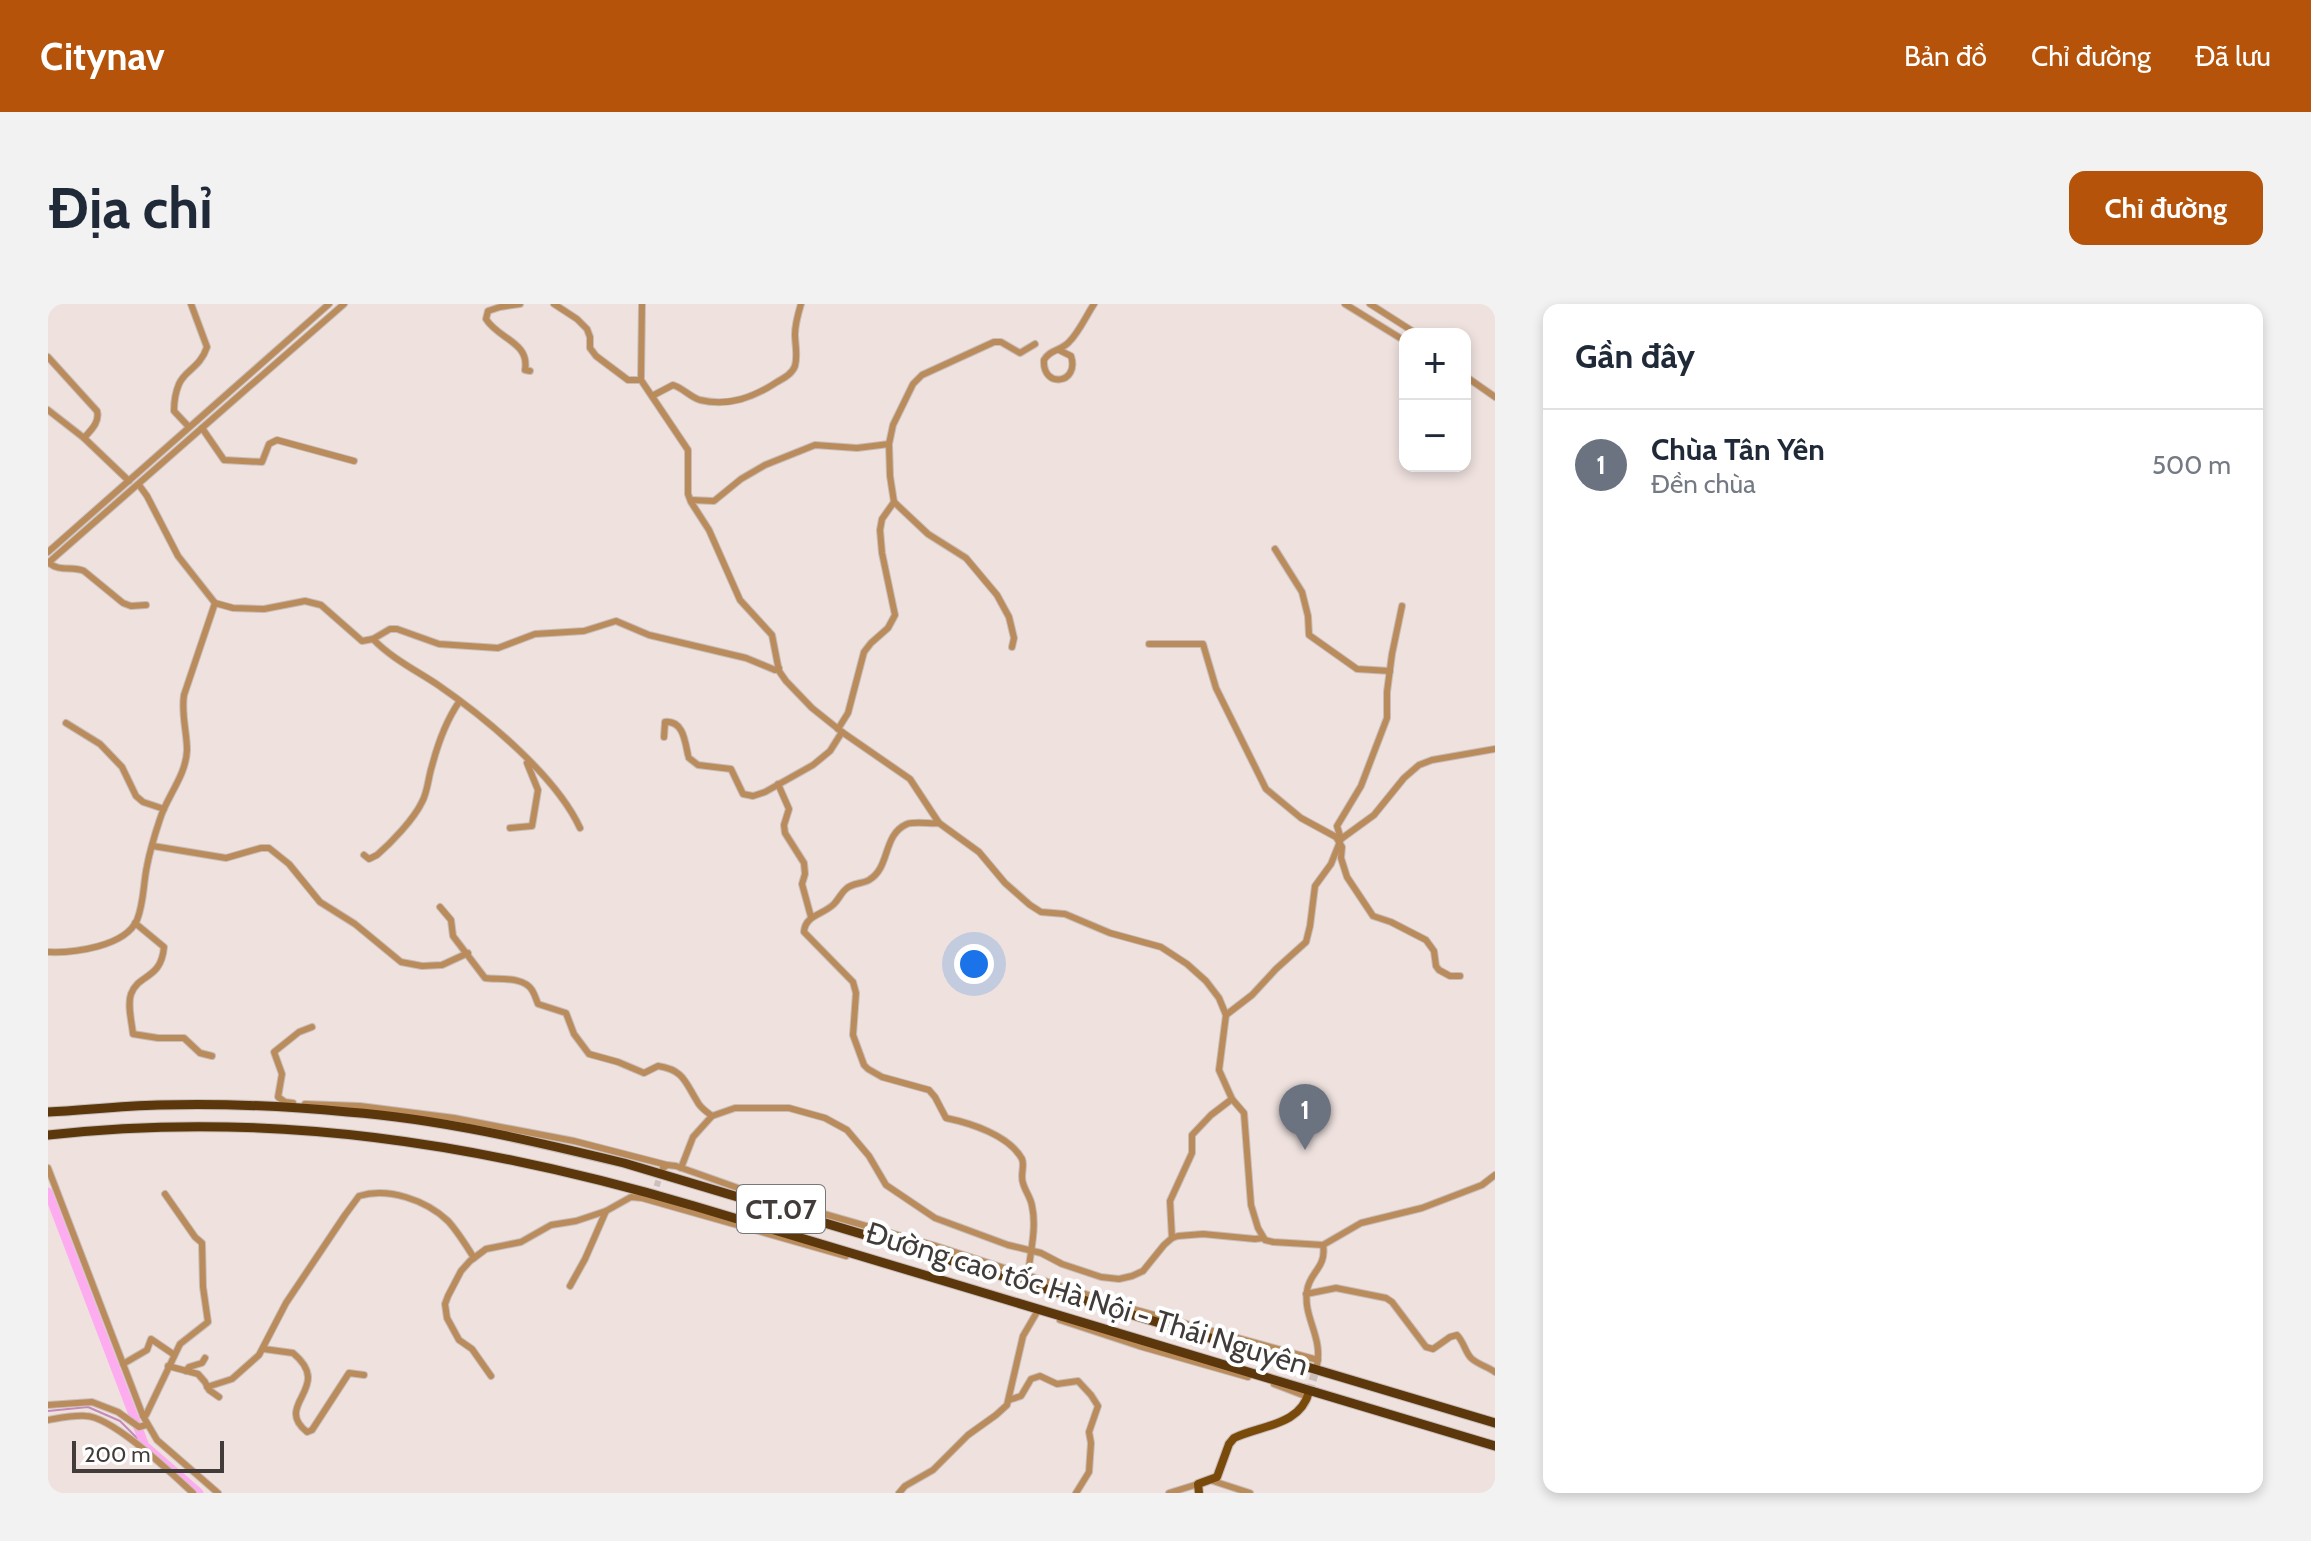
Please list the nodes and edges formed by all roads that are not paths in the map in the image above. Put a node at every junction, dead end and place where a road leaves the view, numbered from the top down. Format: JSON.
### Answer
{"nodes":[{"id":1,"x":191,"y":304,"type":"edge"},
{"id":2,"x":329,"y":304,"type":"edge"},
{"id":3,"x":344,"y":304,"type":"edge"},
{"id":4,"x":520,"y":304,"type":"edge"},
{"id":5,"x":554,"y":304,"type":"edge"},
{"id":6,"x":642,"y":304,"type":"edge"},
{"id":7,"x":801,"y":304,"type":"edge"},
{"id":8,"x":1094,"y":304,"type":"edge"},
{"id":9,"x":1345,"y":304,"type":"edge"},
{"id":10,"x":1370,"y":304,"type":"edge"},
{"id":11,"x":1408,"y":328,"type":"edge"},
{"id":12,"x":1399,"y":337,"type":"edge"},
{"id":13,"x":1072,"y":340,"type":"junction"},
{"id":14,"x":1035,"y":344,"type":"dead end"},
{"id":15,"x":1059,"y":350,"type":"junction"},
{"id":16,"x":1071,"y":356,"type":"junction"},
{"id":17,"x":48,"y":357,"type":"edge"},
{"id":18,"x":530,"y":371,"type":"dead end"},
{"id":19,"x":641,"y":380,"type":"junction"},
{"id":20,"x":1471,"y":380,"type":"edge"},
{"id":21,"x":652,"y":396,"type":"junction"},
{"id":22,"x":1495,"y":397,"type":"edge"},
{"id":23,"x":48,"y":410,"type":"edge"},
{"id":24,"x":189,"y":427,"type":"junction"},
{"id":25,"x":202,"y":428,"type":"junction"},
{"id":26,"x":84,"y":438,"type":"junction"},
{"id":27,"x":889,"y":444,"type":"junction"},
{"id":28,"x":354,"y":461,"type":"dead end"},
{"id":29,"x":129,"y":481,"type":"junction"},
{"id":30,"x":139,"y":485,"type":"junction"},
{"id":31,"x":691,"y":500,"type":"junction"},
{"id":32,"x":894,"y":502,"type":"junction"},
{"id":33,"x":64,"y":544,"type":"junction"},
{"id":34,"x":1275,"y":549,"type":"dead end"},
{"id":35,"x":48,"y":552,"type":"edge"},
{"id":36,"x":48,"y":563,"type":"edge"},
{"id":37,"x":215,"y":603,"type":"junction"},
{"id":38,"x":146,"y":605,"type":"dead end"},
{"id":39,"x":1402,"y":606,"type":"dead end"},
{"id":40,"x":373,"y":639,"type":"junction"},
{"id":41,"x":1149,"y":644,"type":"dead end"},
{"id":42,"x":1012,"y":647,"type":"dead end"},
{"id":43,"x":779,"y":668,"type":"junction"},
{"id":44,"x":1390,"y":671,"type":"junction"},
{"id":45,"x":459,"y":702,"type":"junction"},
{"id":46,"x":66,"y":723,"type":"dead end"},
{"id":47,"x":840,"y":731,"type":"junction"},
{"id":48,"x":664,"y":737,"type":"dead end"},
{"id":49,"x":1495,"y":749,"type":"edge"},
{"id":50,"x":524,"y":757,"type":"junction"},
{"id":51,"x":778,"y":784,"type":"junction"},
{"id":52,"x":164,"y":809,"type":"junction"},
{"id":53,"x":939,"y":823,"type":"junction"},
{"id":54,"x":510,"y":828,"type":"dead end"},
{"id":55,"x":580,"y":828,"type":"dead end"},
{"id":56,"x":1340,"y":840,"type":"junction"},
{"id":57,"x":153,"y":846,"type":"junction"},
{"id":58,"x":364,"y":855,"type":"dead end"},
{"id":59,"x":440,"y":907,"type":"dead end"},
{"id":60,"x":811,"y":917,"type":"junction"},
{"id":61,"x":135,"y":923,"type":"junction"},
{"id":62,"x":48,"y":952,"type":"edge"},
{"id":63,"x":468,"y":953,"type":"junction"},
{"id":64,"x":1460,"y":976,"type":"dead end"},
{"id":65,"x":1226,"y":1015,"type":"junction"},
{"id":66,"x":312,"y":1027,"type":"dead end"},
{"id":67,"x":212,"y":1056,"type":"dead end"},
{"id":68,"x":1232,"y":1099,"type":"junction"},
{"id":69,"x":48,"y":1112,"type":"edge"},
{"id":70,"x":712,"y":1116,"type":"junction"},
{"id":71,"x":48,"y":1136,"type":"edge"},
{"id":72,"x":48,"y":1168,"type":"edge"},
{"id":73,"x":681,"y":1168,"type":"junction"},
{"id":74,"x":1495,"y":1175,"type":"edge"},
{"id":75,"x":165,"y":1194,"type":"dead end"},
{"id":76,"x":606,"y":1211,"type":"junction"},
{"id":77,"x":1172,"y":1238,"type":"junction"},
{"id":78,"x":1263,"y":1238,"type":"junction"},
{"id":79,"x":1323,"y":1245,"type":"junction"},
{"id":80,"x":1031,"y":1250,"type":"junction"},
{"id":81,"x":474,"y":1258,"type":"junction"},
{"id":82,"x":1028,"y":1275,"type":"junction"},
{"id":83,"x":570,"y":1286,"type":"dead end"},
{"id":84,"x":1306,"y":1294,"type":"junction"},
{"id":85,"x":1037,"y":1312,"type":"junction"},
{"id":86,"x":264,"y":1349,"type":"junction"},
{"id":87,"x":173,"y":1354,"type":"junction"},
{"id":88,"x":205,"y":1358,"type":"dead end"},
{"id":89,"x":123,"y":1364,"type":"junction"},
{"id":90,"x":168,"y":1366,"type":"junction"},
{"id":91,"x":186,"y":1371,"type":"junction"},
{"id":92,"x":1495,"y":1372,"type":"edge"},
{"id":93,"x":364,"y":1375,"type":"dead end"},
{"id":94,"x":491,"y":1376,"type":"dead end"},
{"id":95,"x":207,"y":1387,"type":"junction"},
{"id":96,"x":1308,"y":1395,"type":"joint"},
{"id":97,"x":219,"y":1397,"type":"dead end"},
{"id":98,"x":1009,"y":1400,"type":"junction"},
{"id":99,"x":48,"y":1405,"type":"edge"},
{"id":100,"x":143,"y":1416,"type":"junction"},
{"id":101,"x":48,"y":1420,"type":"edge"},
{"id":102,"x":1495,"y":1423,"type":"edge"},
{"id":103,"x":143,"y":1426,"type":"junction"},
{"id":104,"x":1495,"y":1446,"type":"edge"},
{"id":105,"x":1213,"y":1481,"type":"junction"},
{"id":106,"x":1199,"y":1489,"type":"edge"},
{"id":107,"x":193,"y":1493,"type":"edge"},
{"id":108,"x":218,"y":1493,"type":"edge"},
{"id":109,"x":899,"y":1493,"type":"edge"},
{"id":110,"x":1076,"y":1493,"type":"edge"},
{"id":111,"x":1169,"y":1493,"type":"edge"},
{"id":112,"x":1250,"y":1493,"type":"edge"}],
"edges":[{"from":1,"to":24,"type":"street"},
{"from":2,"to":24,"type":"street"},
{"from":3,"to":25,"type":"street"},
{"from":4,"to":18,"type":"street"},
{"from":5,"to":19,"type":"street"},
{"from":6,"to":19,"type":"street"},
{"from":7,"to":21,"type":"street"},
{"from":8,"to":13,"type":"street"},
{"from":9,"to":12,"type":"street"},
{"from":10,"to":11,"type":"street"},
{"from":13,"to":15,"type":"street"},
{"from":13,"to":16,"type":"street"},
{"from":14,"to":27,"type":"street"},
{"from":15,"to":16,"type":"street"},
{"from":15,"to":16,"type":"street"},
{"from":17,"to":26,"type":"street"},
{"from":19,"to":21,"type":"street"},
{"from":20,"to":22,"type":"street"},
{"from":21,"to":31,"type":"street"},
{"from":23,"to":26,"type":"street"},
{"from":24,"to":29,"type":"street"},
{"from":25,"to":28,"type":"street"},
{"from":25,"to":30,"type":"street"},
{"from":26,"to":29,"type":"street"},
{"from":27,"to":31,"type":"street"},
{"from":27,"to":32,"type":"street"},
{"from":29,"to":33,"type":"street"},
{"from":30,"to":33,"type":"street"},
{"from":30,"to":37,"type":"street"},
{"from":31,"to":43,"type":"street"},
{"from":32,"to":42,"type":"street"},
{"from":32,"to":47,"type":"street"},
{"from":33,"to":35,"type":"street"},
{"from":33,"to":36,"type":"street"},
{"from":34,"to":44,"type":"street"},
{"from":36,"to":38,"type":"street"},
{"from":37,"to":40,"type":"street"},
{"from":37,"to":52,"type":"street"},
{"from":39,"to":44,"type":"street"},
{"from":40,"to":43,"type":"street"},
{"from":40,"to":45,"type":"street"},
{"from":41,"to":56,"type":"street"},
{"from":43,"to":47,"type":"street"},
{"from":44,"to":56,"type":"street"},
{"from":45,"to":50,"type":"street"},
{"from":45,"to":58,"type":"street"},
{"from":46,"to":52,"type":"street"},
{"from":47,"to":51,"type":"street"},
{"from":47,"to":53,"type":"street"},
{"from":48,"to":51,"type":"street"},
{"from":49,"to":56,"type":"street"},
{"from":50,"to":54,"type":"street"},
{"from":50,"to":55,"type":"street"},
{"from":51,"to":60,"type":"street"},
{"from":52,"to":57,"type":"street"},
{"from":53,"to":60,"type":"street"},
{"from":53,"to":65,"type":"street"},
{"from":56,"to":64,"type":"street"},
{"from":56,"to":65,"type":"street"},
{"from":57,"to":61,"type":"street"},
{"from":57,"to":63,"type":"street"},
{"from":59,"to":63,"type":"street"},
{"from":60,"to":80,"type":"street"},
{"from":61,"to":62,"type":"street"},
{"from":61,"to":67,"type":"street"},
{"from":63,"to":70,"type":"street"},
{"from":65,"to":68,"type":"street"},
{"from":66,"to":73,"type":"street"},
{"from":68,"to":77,"type":"street"},
{"from":68,"to":78,"type":"street"},
{"from":69,"to":102,"type":"highway","name":"Đường cao tốc Hà Nội - Thái Nguyên","number":"CT.07"},
{"from":70,"to":73,"type":"street"},
{"from":70,"to":80,"type":"street"},
{"from":71,"to":104,"type":"highway","name":"Đường cao tốc Hà Nội - Thái Nguyên","number":"CT.07"},
{"from":72,"to":89,"type":"street"},
{"from":73,"to":82,"type":"street"},
{"from":74,"to":79,"type":"street"},
{"from":75,"to":87,"type":"street"},
{"from":76,"to":81,"type":"street"},
{"from":76,"to":83,"type":"street"},
{"from":76,"to":85,"type":"street"},
{"from":77,"to":78,"type":"street"},
{"from":77,"to":80,"type":"street"},
{"from":78,"to":79,"type":"street"},
{"from":79,"to":84,"type":"street"},
{"from":80,"to":82,"type":"street"},
{"from":81,"to":86,"type":"street"},
{"from":81,"to":94,"type":"street"},
{"from":82,"to":84,"type":"street"},
{"from":84,"to":92,"type":"street"},
{"from":85,"to":96,"type":"street"},
{"from":85,"to":98,"type":"street"},
{"from":86,"to":93,"type":"street"},
{"from":86,"to":95,"type":"street"},
{"from":87,"to":89,"type":"street"},
{"from":87,"to":90,"type":"street"},
{"from":88,"to":91,"type":"street"},
{"from":89,"to":100,"type":"street"},
{"from":90,"to":91,"type":"street"},
{"from":90,"to":100,"type":"street"},
{"from":91,"to":95,"type":"street"},
{"from":95,"to":97,"type":"street"},
{"from":96,"to":105,"type":"main road"},
{"from":98,"to":109,"type":"street"},
{"from":98,"to":110,"type":"street"},
{"from":99,"to":103,"type":"street"},
{"from":100,"to":103,"type":"street"},
{"from":101,"to":107,"type":"street"},
{"from":103,"to":108,"type":"street"},
{"from":105,"to":106,"type":"main road"},
{"from":105,"to":112,"type":"street"},
{"from":106,"to":111,"type":"street"}]}
